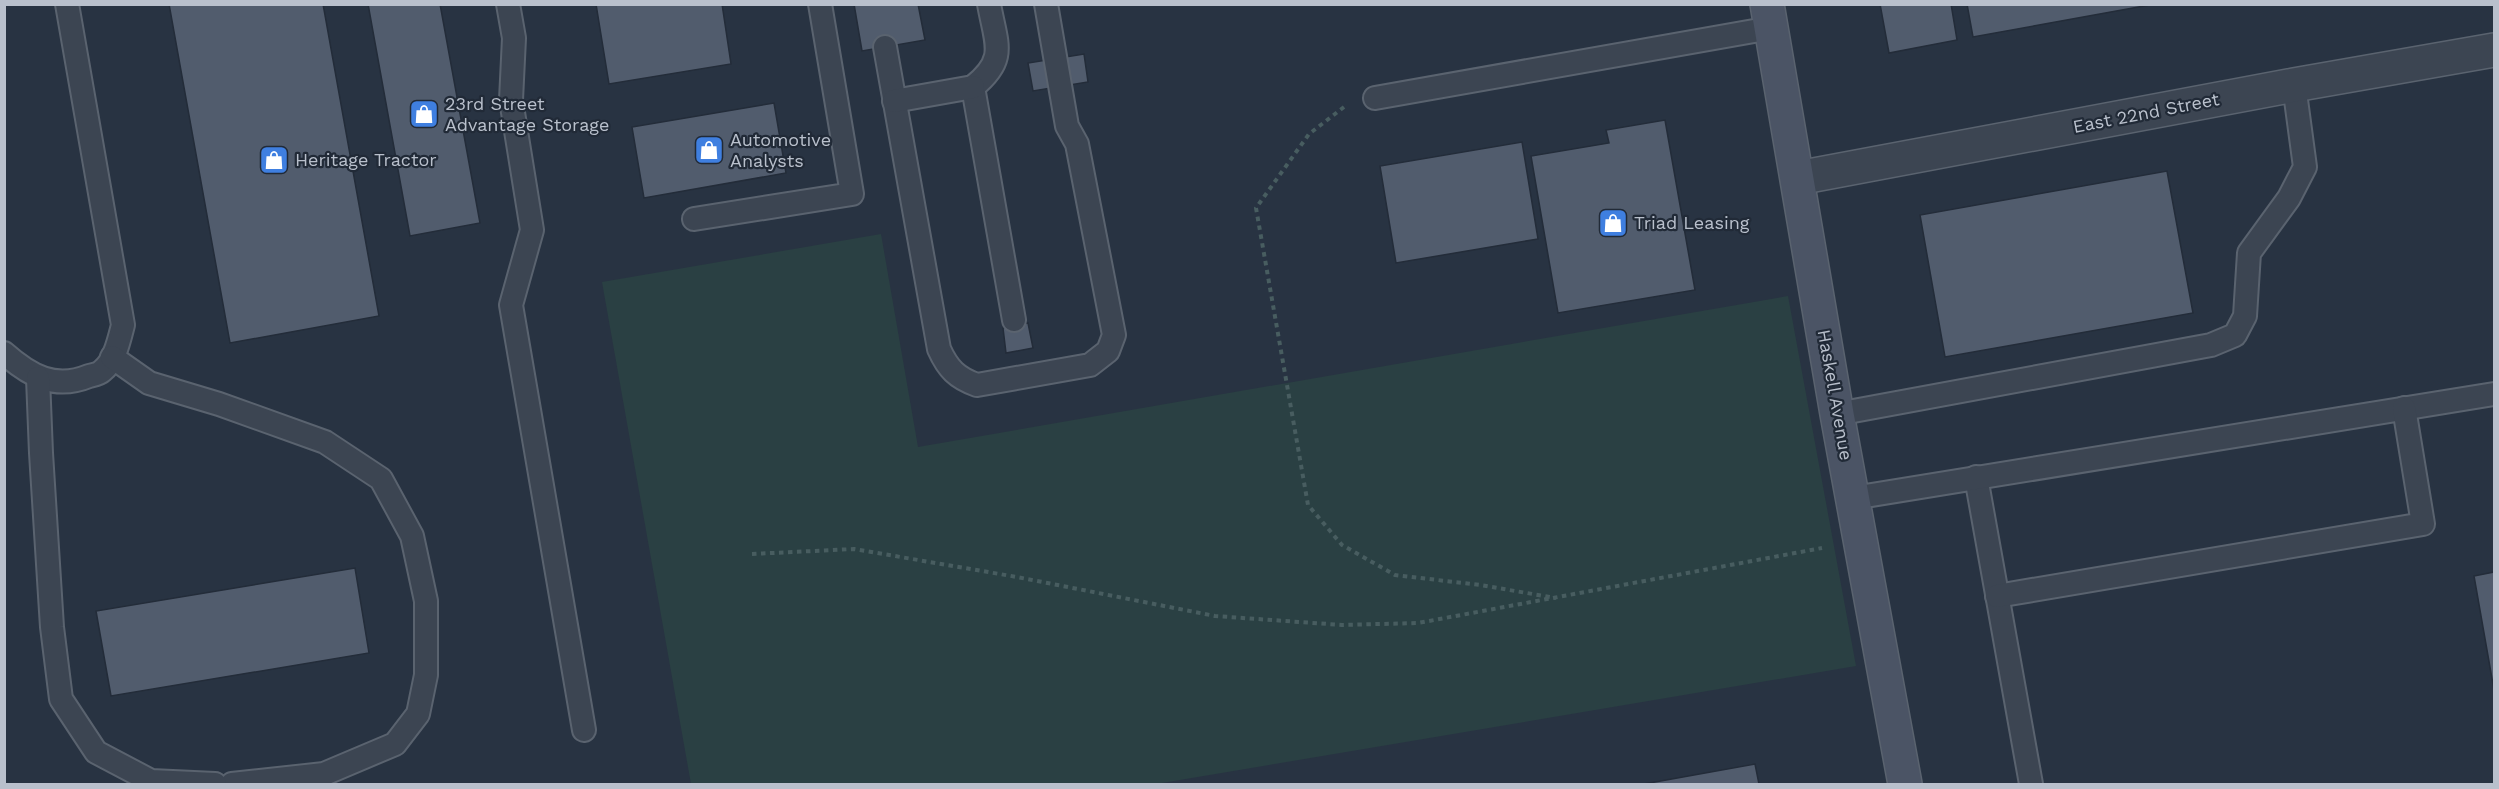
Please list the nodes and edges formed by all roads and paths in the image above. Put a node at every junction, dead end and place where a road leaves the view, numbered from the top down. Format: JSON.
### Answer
{"nodes":[{"id":1,"x":67,"y":4,"type":"edge"},
{"id":2,"x":508,"y":4,"type":"edge"},
{"id":3,"x":820,"y":4,"type":"edge"},
{"id":4,"x":989,"y":4,"type":"edge"},
{"id":5,"x":1046,"y":4,"type":"edge"},
{"id":6,"x":1769,"y":16,"type":"edge"},
{"id":7,"x":885,"y":47,"type":"dead end"},
{"id":8,"x":2494,"y":50,"type":"edge"},
{"id":9,"x":2294,"y":85,"type":"junction"},
{"id":10,"x":973,"y":87,"type":"junction"},
{"id":11,"x":1375,"y":98,"type":"joint"},
{"id":12,"x":894,"y":101,"type":"junction"},
{"id":13,"x":1798,"y":178,"type":"junction"},
{"id":14,"x":694,"y":219,"type":"dead end"},
{"id":15,"x":1014,"y":320,"type":"dead end"},
{"id":16,"x":4,"y":353,"type":"edge"},
{"id":17,"x":112,"y":357,"type":"junction"},
{"id":18,"x":38,"y":378,"type":"junction"},
{"id":19,"x":2494,"y":394,"type":"edge"},
{"id":20,"x":2404,"y":408,"type":"junction"},
{"id":21,"x":1837,"y":414,"type":"junction"},
{"id":22,"x":1976,"y":477,"type":"junction"},
{"id":23,"x":1853,"y":498,"type":"junction"},
{"id":24,"x":1861,"y":541,"type":"junction"},
{"id":25,"x":752,"y":554,"type":"dead end"},
{"id":26,"x":1997,"y":596,"type":"junction"},
{"id":27,"x":1559,"y":598,"type":"junction"},
{"id":28,"x":584,"y":730,"type":"dead end"},
{"id":29,"x":215,"y":784,"type":"edge"},
{"id":30,"x":232,"y":784,"type":"edge"},
{"id":31,"x":1905,"y":784,"type":"edge"},
{"id":32,"x":2031,"y":784,"type":"edge"}],
"edges":[{"from":1,"to":17,"type":"lane"},
{"from":2,"to":28,"type":"lane"},
{"from":3,"to":14,"type":"lane"},
{"from":4,"to":10,"type":"lane"},
{"from":5,"to":12,"type":"lane"},
{"from":6,"to":11,"type":"lane"},
{"from":6,"to":13,"type":"main road","name":"Haskell Avenue"},
{"from":7,"to":12,"type":"lane"},
{"from":8,"to":9,"type":"street","name":"East 22nd Street"},
{"from":9,"to":13,"type":"street","name":"East 22nd Street"},
{"from":9,"to":21,"type":"lane"},
{"from":10,"to":12,"type":"lane"},
{"from":10,"to":15,"type":"lane"},
{"from":11,"to":27,"type":"path"},
{"from":13,"to":21,"type":"main road","name":"Haskell Avenue"},
{"from":16,"to":18,"type":"lane"},
{"from":17,"to":18,"type":"lane"},
{"from":17,"to":30,"type":"lane"},
{"from":18,"to":29,"type":"lane"},
{"from":19,"to":20,"type":"lane"},
{"from":20,"to":22,"type":"lane"},
{"from":20,"to":26,"type":"lane"},
{"from":21,"to":23,"type":"main road","name":"Haskell Avenue"},
{"from":22,"to":23,"type":"lane"},
{"from":22,"to":26,"type":"lane"},
{"from":23,"to":24,"type":"main road","name":"Haskell Avenue"},
{"from":24,"to":27,"type":"path"},
{"from":24,"to":31,"type":"main road","name":"Haskell Avenue"},
{"from":25,"to":27,"type":"path"},
{"from":26,"to":32,"type":"lane"}]}
